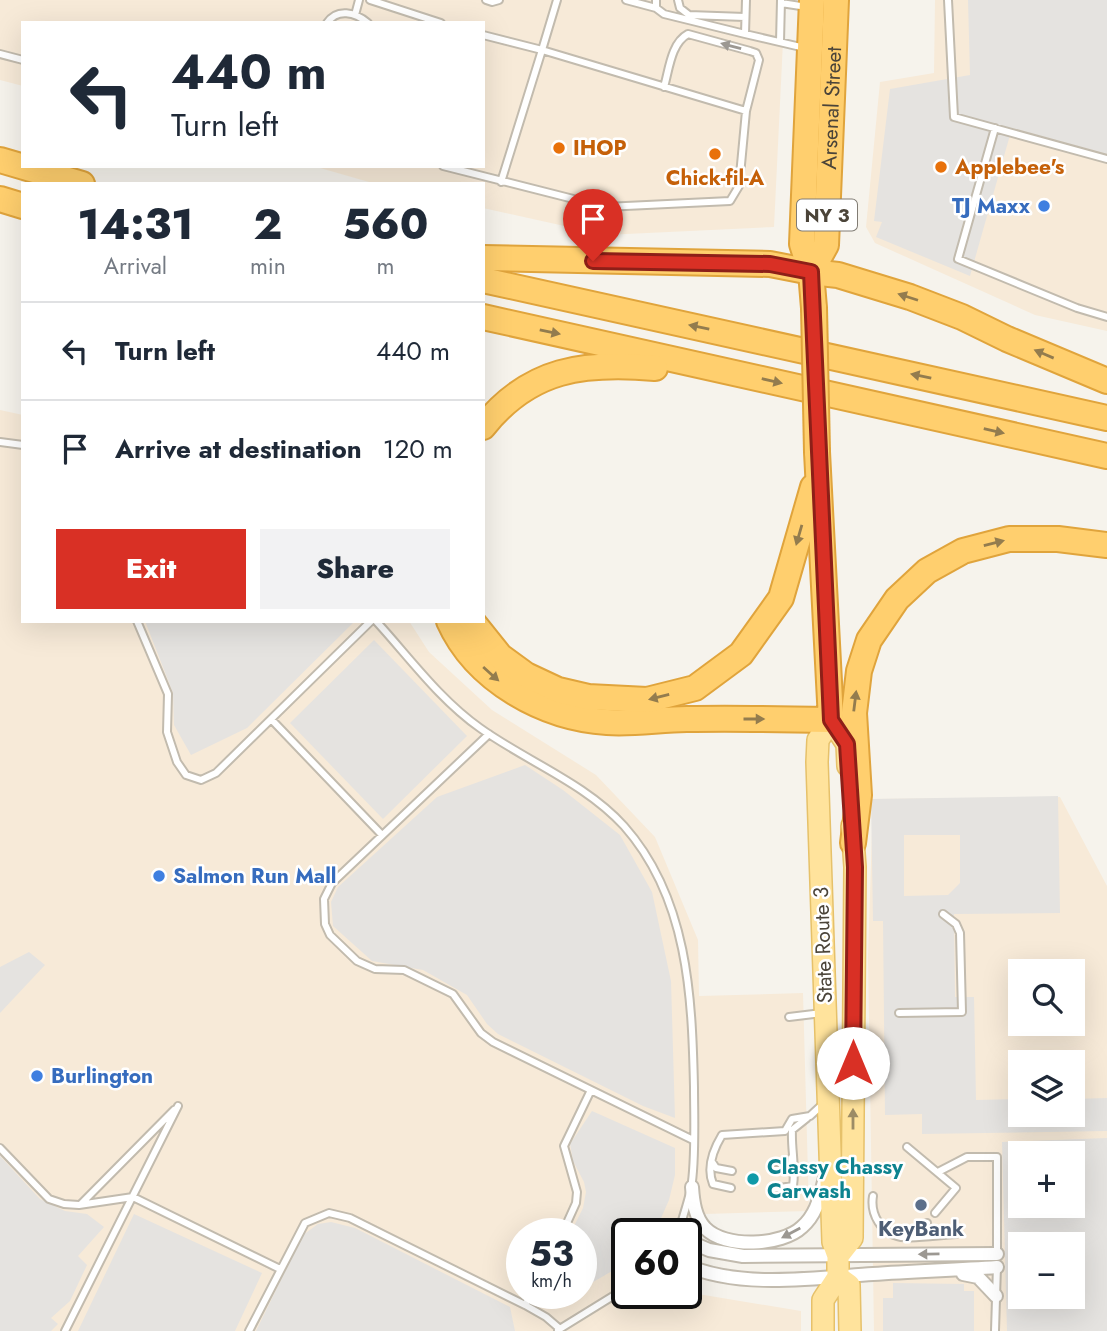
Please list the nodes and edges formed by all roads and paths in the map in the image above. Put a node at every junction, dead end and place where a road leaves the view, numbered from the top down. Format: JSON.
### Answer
{"nodes":[{"id":1,"x":359,"y":0,"type":"edge"},
{"id":2,"x":370,"y":0,"type":"edge"},
{"id":3,"x":486,"y":0,"type":"edge"},
{"id":4,"x":499,"y":0,"type":"edge"},
{"id":5,"x":557,"y":0,"type":"edge"},
{"id":6,"x":626,"y":0,"type":"edge"},
{"id":7,"x":678,"y":0,"type":"edge"},
{"id":8,"x":746,"y":0,"type":"edge"},
{"id":9,"x":836,"y":0,"type":"edge"},
{"id":10,"x":948,"y":0,"type":"edge"},
{"id":11,"x":781,"y":1,"type":"edge"},
{"id":12,"x":656,"y":4,"type":"edge"},
{"id":13,"x":811,"y":4,"type":"edge"},
{"id":14,"x":756,"y":14,"type":"dead end"},
{"id":15,"x":355,"y":15,"type":"junction"},
{"id":16,"x":772,"y":15,"type":"dead end"},
{"id":17,"x":781,"y":15,"type":"junction"},
{"id":18,"x":745,"y":16,"type":"junction"},
{"id":19,"x":689,"y":18,"type":"junction"},
{"id":20,"x":329,"y":21,"type":"edge"},
{"id":21,"x":365,"y":21,"type":"edge"},
{"id":22,"x":435,"y":21,"type":"edge"},
{"id":23,"x":745,"y":34,"type":"junction"},
{"id":24,"x":485,"y":36,"type":"edge"},
{"id":25,"x":780,"y":42,"type":"junction"},
{"id":26,"x":809,"y":48,"type":"junction"},
{"id":27,"x":542,"y":50,"type":"junction"},
{"id":28,"x":0,"y":54,"type":"edge"},
{"id":29,"x":21,"y":59,"type":"edge"},
{"id":30,"x":664,"y":87,"type":"junction"},
{"id":31,"x":747,"y":111,"type":"junction"},
{"id":32,"x":995,"y":128,"type":"junction"},
{"id":33,"x":1107,"y":159,"type":"edge"},
{"id":34,"x":0,"y":160,"type":"edge"},
{"id":35,"x":21,"y":167,"type":"edge"},
{"id":36,"x":24,"y":168,"type":"edge"},
{"id":37,"x":450,"y":168,"type":"edge"},
{"id":38,"x":67,"y":182,"type":"edge"},
{"id":39,"x":501,"y":182,"type":"junction"},
{"id":40,"x":0,"y":199,"type":"edge"},
{"id":41,"x":21,"y":205,"type":"edge"},
{"id":42,"x":485,"y":258,"type":"edge"},
{"id":43,"x":811,"y":272,"type":"junction"},
{"id":44,"x":485,"y":280,"type":"edge"},
{"id":45,"x":485,"y":317,"type":"edge"},
{"id":46,"x":1107,"y":317,"type":"edge"},
{"id":47,"x":736,"y":373,"type":"junction"},
{"id":48,"x":1107,"y":381,"type":"edge"},
{"id":49,"x":1107,"y":418,"type":"edge"},
{"id":50,"x":485,"y":425,"type":"edge"},
{"id":51,"x":0,"y":442,"type":"edge"},
{"id":52,"x":21,"y":446,"type":"edge"},
{"id":53,"x":1107,"y":456,"type":"edge"},
{"id":54,"x":818,"y":461,"type":"junction"},
{"id":55,"x":1107,"y":545,"type":"edge"},
{"id":56,"x":137,"y":623,"type":"edge"},
{"id":57,"x":371,"y":623,"type":"edge"},
{"id":58,"x":375,"y":623,"type":"edge"},
{"id":59,"x":450,"y":623,"type":"edge"},
{"id":60,"x":474,"y":623,"type":"edge"},
{"id":61,"x":271,"y":719,"type":"junction"},
{"id":62,"x":831,"y":720,"type":"junction"},
{"id":63,"x":489,"y":734,"type":"junction"},
{"id":64,"x":382,"y":835,"type":"junction"},
{"id":65,"x":853,"y":843,"type":"junction"},
{"id":66,"x":943,"y":914,"type":"dead end"},
{"id":67,"x":825,"y":1013,"type":"junction"},
{"id":68,"x":898,"y":1013,"type":"dead end"},
{"id":69,"x":789,"y":1017,"type":"dead end"},
{"id":70,"x":591,"y":1090,"type":"junction"},
{"id":71,"x":828,"y":1100,"type":"junction"},
{"id":72,"x":809,"y":1116,"type":"junction"},
{"id":73,"x":693,"y":1140,"type":"junction"},
{"id":74,"x":908,"y":1147,"type":"dead end"},
{"id":75,"x":0,"y":1148,"type":"edge"},
{"id":76,"x":830,"y":1154,"type":"junction"},
{"id":77,"x":792,"y":1155,"type":"junction"},
{"id":78,"x":711,"y":1160,"type":"junction"},
{"id":79,"x":774,"y":1170,"type":"dead end"},
{"id":80,"x":732,"y":1171,"type":"dead end"},
{"id":81,"x":938,"y":1172,"type":"junction"},
{"id":82,"x":691,"y":1187,"type":"junction"},
{"id":83,"x":731,"y":1188,"type":"dead end"},
{"id":84,"x":774,"y":1189,"type":"dead end"},
{"id":85,"x":873,"y":1196,"type":"dead end"},
{"id":86,"x":132,"y":1197,"type":"junction"},
{"id":87,"x":79,"y":1205,"type":"junction"},
{"id":88,"x":935,"y":1213,"type":"dead end"},
{"id":89,"x":569,"y":1218,"type":"edge"},
{"id":90,"x":682,"y":1218,"type":"edge"},
{"id":91,"x":927,"y":1223,"type":"dead end"},
{"id":92,"x":956,"y":1234,"type":"dead end"},
{"id":93,"x":915,"y":1236,"type":"junction"},
{"id":94,"x":702,"y":1246,"type":"edge"},
{"id":95,"x":997,"y":1261,"type":"junction"},
{"id":96,"x":838,"y":1267,"type":"junction"},
{"id":97,"x":280,"y":1269,"type":"junction"},
{"id":98,"x":702,"y":1271,"type":"edge"},
{"id":99,"x":941,"y":1271,"type":"junction"},
{"id":100,"x":506,"y":1295,"type":"edge"},
{"id":101,"x":996,"y":1296,"type":"junction"},
{"id":102,"x":611,"y":1297,"type":"edge"},
{"id":103,"x":533,"y":1309,"type":"edge"},
{"id":104,"x":558,"y":1330,"type":"edge"},
{"id":105,"x":65,"y":1331,"type":"edge"},
{"id":106,"x":249,"y":1331,"type":"edge"},
{"id":107,"x":823,"y":1331,"type":"edge"},
{"id":108,"x":850,"y":1331,"type":"edge"},
{"id":109,"x":995,"y":1331,"type":"edge"}],
"edges":[{"from":1,"to":15,"type":"lane"},
{"from":2,"to":22,"type":"lane"},
{"from":3,"to":4,"type":"lane"},
{"from":5,"to":27,"type":"lane"},
{"from":6,"to":12,"type":"lane"},
{"from":7,"to":19,"type":"lane"},
{"from":8,"to":18,"type":"lane"},
{"from":9,"to":43,"type":"highway","name":"Arsenal Street","number":"NY 3"},
{"from":10,"to":32,"type":"lane"},
{"from":11,"to":13,"type":"lane"},
{"from":11,"to":17,"type":"lane"},
{"from":12,"to":19,"type":"lane"},
{"from":13,"to":26,"type":"highway","name":"Arsenal Street","number":"NY 3"},
{"from":14,"to":18,"type":"lane"},
{"from":15,"to":20,"type":"lane"},
{"from":15,"to":21,"type":"lane"},
{"from":16,"to":17,"type":"lane"},
{"from":17,"to":25,"type":"lane"},
{"from":18,"to":19,"type":"lane"},
{"from":18,"to":23,"type":"lane"},
{"from":19,"to":23,"type":"lane"},
{"from":23,"to":25,"type":"lane"},
{"from":24,"to":27,"type":"lane"},
{"from":25,"to":26,"type":"lane"},
{"from":26,"to":43,"type":"highway","name":"Arsenal Street","number":"NY 3"},
{"from":27,"to":30,"type":"lane"},
{"from":27,"to":39,"type":"lane"},
{"from":28,"to":29,"type":"lane"},
{"from":30,"to":31,"type":"lane"},
{"from":31,"to":30,"type":"lane","one_way":true},
{"from":31,"to":39,"type":"lane"},
{"from":32,"to":33,"type":"lane"},
{"from":32,"to":46,"type":"lane"},
{"from":34,"to":35,"type":"highway"},
{"from":36,"to":38,"type":"highway"},
{"from":37,"to":39,"type":"lane"},
{"from":40,"to":41,"type":"highway"},
{"from":42,"to":43,"type":"highway"},
{"from":48,"to":43,"type":"highway","one_way":true},
{"from":43,"to":54,"type":"highway","name":"State Route 3","number":"NY 3","bridge":true},
{"from":49,"to":44,"type":"highway","one_way":true},
{"from":45,"to":47,"type":"highway","one_way":true},
{"from":47,"to":50,"type":"highway"},
{"from":47,"to":53,"type":"highway","one_way":true},
{"from":51,"to":52,"type":"lane"},
{"from":54,"to":60,"type":"highway","one_way":true},
{"from":54,"to":62,"type":"highway","name":"State Route 3","number":"NY 3"},
{"from":65,"to":55,"type":"highway","one_way":true},
{"from":56,"to":61,"type":"lane"},
{"from":57,"to":61,"type":"lane"},
{"from":58,"to":63,"type":"lane"},
{"from":59,"to":62,"type":"highway","one_way":true},
{"from":61,"to":64,"type":"lane"},
{"from":62,"to":65,"type":"main road","name":"State Route 3","number":"NY 3"},
{"from":62,"to":67,"type":"main road","name":"State Route 3","number":"NY 3"},
{"from":63,"to":64,"type":"lane"},
{"from":63,"to":73,"type":"lane"},
{"from":64,"to":70,"type":"lane"},
{"from":96,"to":65,"type":"main road","name":"State Route 3","number":"NY 3","one_way":true},
{"from":66,"to":68,"type":"lane"},
{"from":67,"to":69,"type":"lane"},
{"from":67,"to":71,"type":"main road","name":"State Route 3","number":"NY 3"},
{"from":70,"to":73,"type":"lane"},
{"from":70,"to":89,"type":"lane"},
{"from":71,"to":72,"type":"lane"},
{"from":71,"to":76,"type":"main road","name":"State Route 3","number":"NY 3"},
{"from":72,"to":77,"type":"lane"},
{"from":72,"to":78,"type":"lane"},
{"from":73,"to":82,"type":"lane"},
{"from":74,"to":81,"type":"lane"},
{"from":75,"to":87,"type":"lane"},
{"from":76,"to":82,"type":"street","one_way":true},
{"from":76,"to":96,"type":"main road","name":"State Route 3","number":"NY 3"},
{"from":77,"to":79,"type":"lane"},
{"from":77,"to":84,"type":"lane"},
{"from":78,"to":80,"type":"lane"},
{"from":78,"to":83,"type":"lane"},
{"from":81,"to":88,"type":"lane"},
{"from":81,"to":95,"type":"lane"},
{"from":82,"to":90,"type":"lane"},
{"from":85,"to":93,"type":"lane"},
{"from":86,"to":87,"type":"lane"},
{"from":86,"to":87,"type":"lane"},
{"from":86,"to":97,"type":"lane"},
{"from":86,"to":105,"type":"lane"},
{"from":91,"to":93,"type":"lane"},
{"from":92,"to":93,"type":"lane"},
{"from":94,"to":96,"type":"street"},
{"from":95,"to":96,"type":"street","one_way":true},
{"from":95,"to":99,"type":"street"},
{"from":95,"to":101,"type":"lane"},
{"from":96,"to":98,"type":"street"},
{"from":96,"to":99,"type":"street"},
{"from":96,"to":107,"type":"main road"},
{"from":96,"to":108,"type":"main road","name":"State Route 3","number":"NY 3"},
{"from":97,"to":100,"type":"lane"},
{"from":97,"to":106,"type":"lane"},
{"from":99,"to":101,"type":"street"},
{"from":101,"to":109,"type":"lane"},
{"from":102,"to":104,"type":"lane"},
{"from":103,"to":104,"type":"lane"}]}
